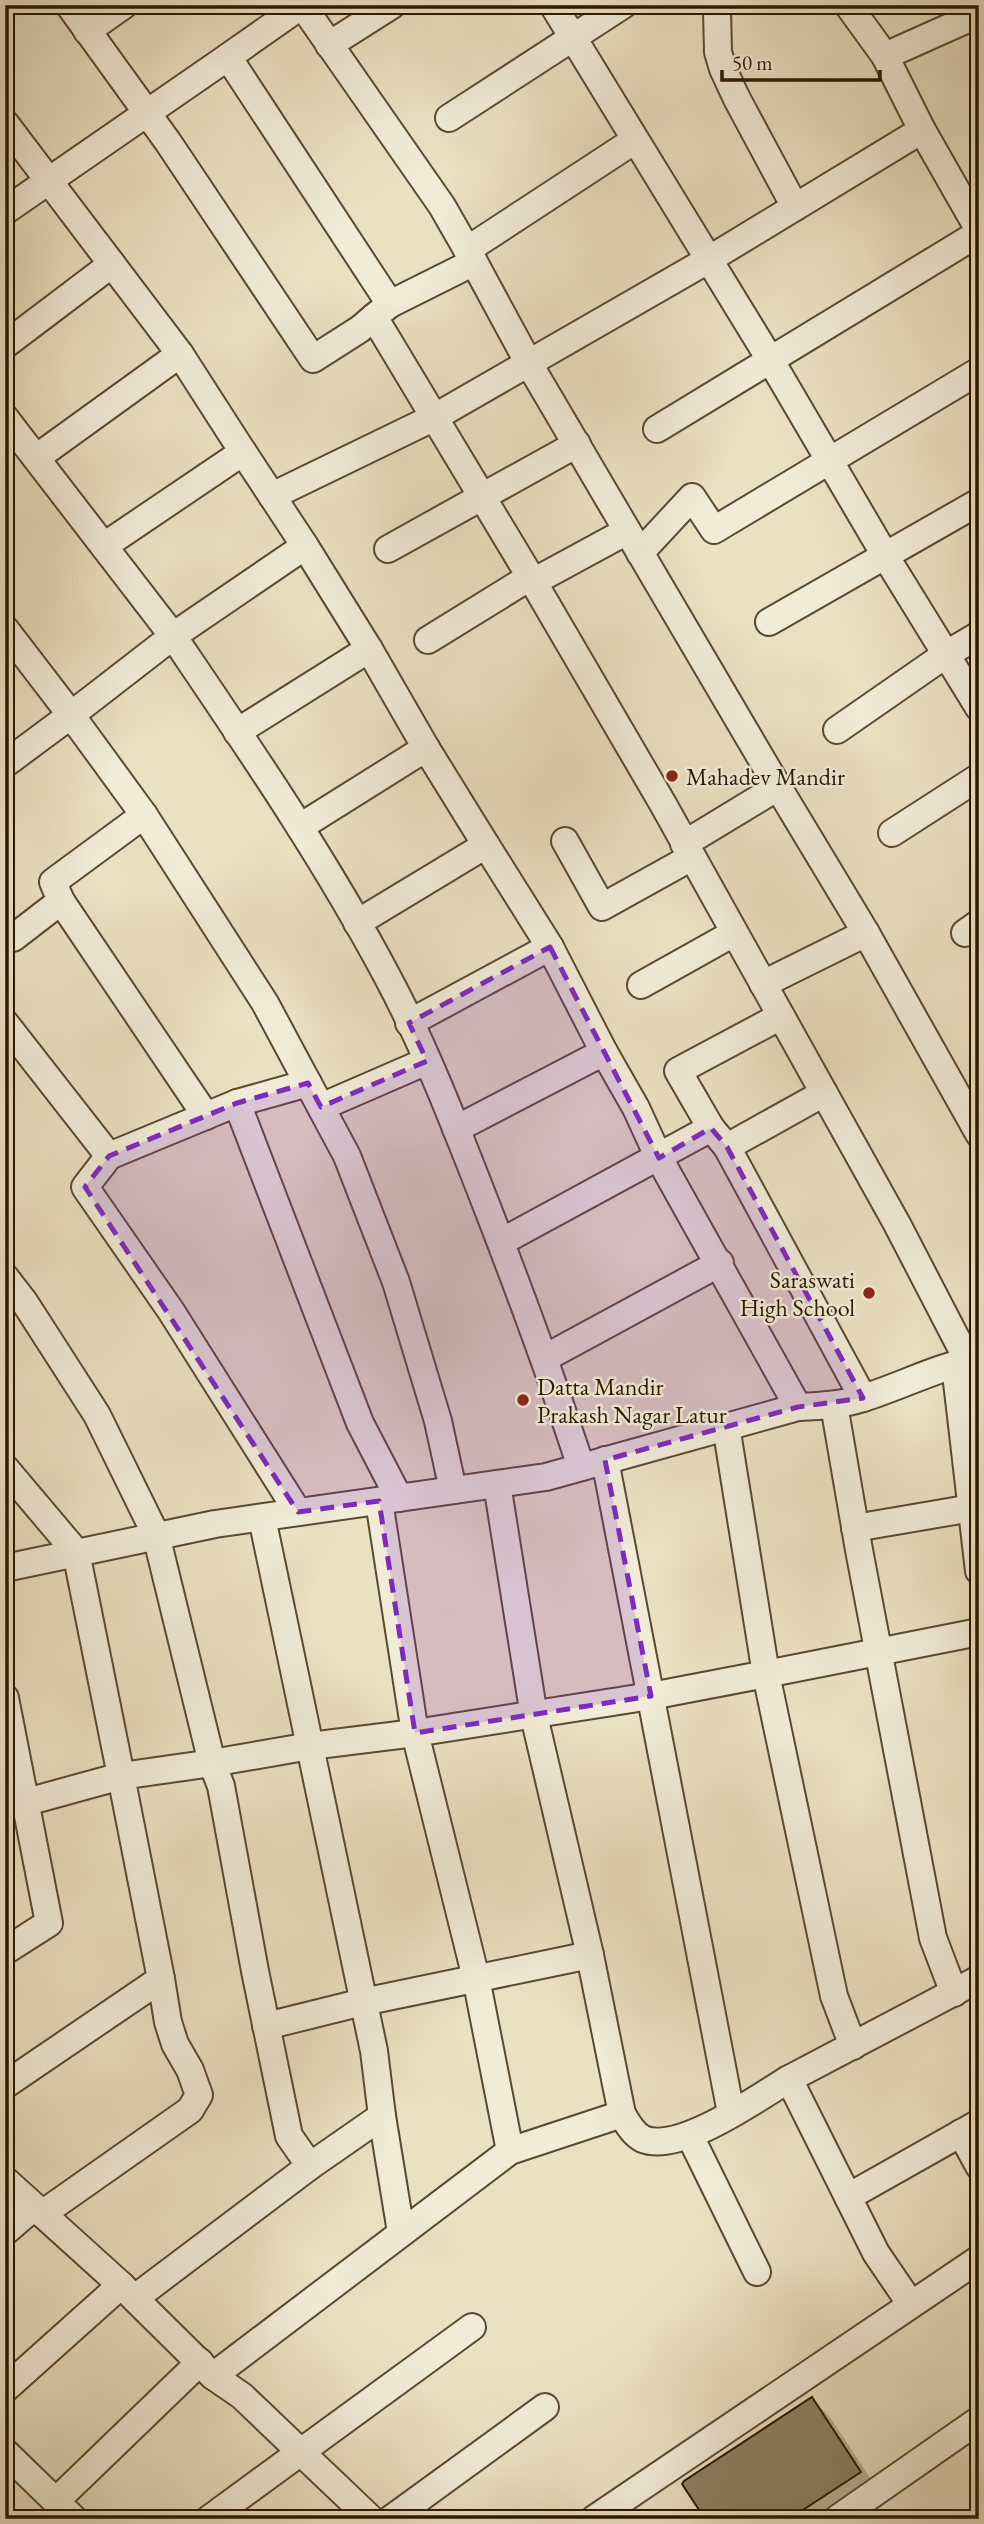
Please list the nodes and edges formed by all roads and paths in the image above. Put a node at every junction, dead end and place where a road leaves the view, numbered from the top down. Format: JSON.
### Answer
{"nodes":[{"id":1,"x":69,"y":5,"type":"edge"},
{"id":2,"x":124,"y":5,"type":"edge"},
{"id":3,"x":302,"y":5,"type":"edge"},
{"id":4,"x":391,"y":5,"type":"edge"},
{"id":5,"x":553,"y":5,"type":"edge"},
{"id":6,"x":623,"y":5,"type":"edge"},
{"id":7,"x":848,"y":5,"type":"edge"},
{"id":8,"x":975,"y":5,"type":"edge"},
{"id":9,"x":717,"y":10,"type":"dead end"},
{"id":10,"x":979,"y":12,"type":"edge"},
{"id":11,"x":87,"y":31,"type":"junction"},
{"id":12,"x":573,"y":38,"type":"junction"},
{"id":13,"x":329,"y":45,"type":"junction"},
{"id":14,"x":885,"y":56,"type":"junction"},
{"id":15,"x":228,"y":57,"type":"junction"},
{"id":16,"x":146,"y":113,"type":"junction"},
{"id":17,"x":449,"y":118,"type":"dead end"},
{"id":18,"x":5,"y":123,"type":"edge"},
{"id":19,"x":922,"y":130,"type":"junction"},
{"id":20,"x":635,"y":139,"type":"junction"},
{"id":21,"x":48,"y":181,"type":"junction"},
{"id":22,"x":795,"y":207,"type":"junction"},
{"id":23,"x":5,"y":211,"type":"edge"},
{"id":24,"x":979,"y":231,"type":"edge"},
{"id":25,"x":471,"y":256,"type":"junction"},
{"id":26,"x":708,"y":260,"type":"junction"},
{"id":27,"x":112,"y":264,"type":"junction"},
{"id":28,"x":382,"y":311,"type":"junction"},
{"id":29,"x":5,"y":345,"type":"edge"},
{"id":30,"x":180,"y":354,"type":"junction"},
{"id":31,"x":771,"y":361,"type":"junction"},
{"id":32,"x":528,"y":362,"type":"junction"},
{"id":33,"x":979,"y":371,"type":"edge"},
{"id":34,"x":435,"y":417,"type":"junction"},
{"id":35,"x":5,"y":418,"type":"edge"},
{"id":36,"x":657,"y":429,"type":"dead end"},
{"id":37,"x":577,"y":444,"type":"junction"},
{"id":38,"x":243,"y":452,"type":"junction"},
{"id":39,"x":36,"y":458,"type":"junction"},
{"id":40,"x":830,"y":461,"type":"junction"},
{"id":41,"x":272,"y":496,"type":"junction"},
{"id":42,"x":482,"y":497,"type":"junction"},
{"id":43,"x":979,"y":502,"type":"edge"},
{"id":44,"x":634,"y":542,"type":"junction"},
{"id":45,"x":305,"y":546,"type":"junction"},
{"id":46,"x":104,"y":547,"type":"junction"},
{"id":47,"x":388,"y":549,"type":"dead end"},
{"id":48,"x":886,"y":557,"type":"junction"},
{"id":49,"x":532,"y":579,"type":"junction"},
{"id":50,"x":769,"y":622,"type":"dead end"},
{"id":51,"x":5,"y":629,"type":"edge"},
{"id":52,"x":979,"y":635,"type":"edge"},
{"id":53,"x":173,"y":636,"type":"junction"},
{"id":54,"x":428,"y":640,"type":"dead end"},
{"id":55,"x":369,"y":649,"type":"junction"},
{"id":56,"x":945,"y":655,"type":"junction"},
{"id":57,"x":979,"y":708,"type":"edge"},
{"id":58,"x":71,"y":715,"type":"junction"},
{"id":59,"x":837,"y":730,"type":"dead end"},
{"id":60,"x":237,"y":732,"type":"junction"},
{"id":61,"x":426,"y":748,"type":"junction"},
{"id":62,"x":5,"y":764,"type":"edge"},
{"id":63,"x":979,"y":777,"type":"edge"},
{"id":64,"x":778,"y":787,"type":"junction"},
{"id":65,"x":144,"y":815,"type":"junction"},
{"id":66,"x":300,"y":827,"type":"junction"},
{"id":67,"x":892,"y":833,"type":"dead end"},
{"id":68,"x":565,"y":841,"type":"dead end"},
{"id":69,"x":486,"y":845,"type":"junction"},
{"id":70,"x":688,"y":850,"type":"junction"},
{"id":71,"x":61,"y":901,"type":"junction"},
{"id":72,"x":357,"y":923,"type":"junction"},
{"id":73,"x":734,"y":933,"type":"junction"},
{"id":74,"x":866,"y":933,"type":"junction"},
{"id":75,"x":13,"y":938,"type":"dead end"},
{"id":76,"x":550,"y":947,"type":"junction"},
{"id":77,"x":763,"y":984,"type":"junction"},
{"id":78,"x":641,"y":985,"type":"dead end"},
{"id":79,"x":781,"y":1016,"type":"junction"},
{"id":80,"x":409,"y":1023,"type":"junction"},
{"id":81,"x":7,"y":1030,"type":"edge"},
{"id":82,"x":604,"y":1052,"type":"junction"},
{"id":83,"x":427,"y":1060,"type":"junction"},
{"id":84,"x":309,"y":1083,"type":"junction"},
{"id":85,"x":824,"y":1093,"type":"junction"},
{"id":86,"x":237,"y":1103,"type":"junction"},
{"id":87,"x":321,"y":1107,"type":"junction"},
{"id":88,"x":205,"y":1116,"type":"junction"},
{"id":89,"x":456,"y":1129,"type":"junction"},
{"id":90,"x":979,"y":1134,"type":"edge"},
{"id":91,"x":719,"y":1137,"type":"junction"},
{"id":92,"x":109,"y":1156,"type":"junction"},
{"id":93,"x":659,"y":1158,"type":"junction"},
{"id":94,"x":501,"y":1242,"type":"junction"},
{"id":95,"x":720,"y":1263,"type":"junction"},
{"id":96,"x":5,"y":1277,"type":"edge"},
{"id":97,"x":545,"y":1358,"type":"junction"},
{"id":98,"x":967,"y":1362,"type":"edge"},
{"id":99,"x":863,"y":1398,"type":"junction"},
{"id":100,"x":834,"y":1405,"type":"junction"},
{"id":101,"x":798,"y":1407,"type":"junction"},
{"id":102,"x":726,"y":1426,"type":"junction"},
{"id":103,"x":972,"y":1462,"type":"edge"},
{"id":104,"x":593,"y":1464,"type":"junction"},
{"id":105,"x":5,"y":1468,"type":"edge"},
{"id":106,"x":497,"y":1484,"type":"junction"},
{"id":107,"x":453,"y":1490,"type":"junction"},
{"id":108,"x":389,"y":1499,"type":"junction"},
{"id":109,"x":972,"y":1508,"type":"junction"},
{"id":110,"x":298,"y":1512,"type":"junction"},
{"id":111,"x":262,"y":1518,"type":"junction"},
{"id":112,"x":855,"y":1528,"type":"junction"},
{"id":113,"x":156,"y":1535,"type":"junction"},
{"id":114,"x":76,"y":1552,"type":"junction"},
{"id":115,"x":5,"y":1568,"type":"edge"},
{"id":116,"x":979,"y":1571,"type":"edge"},
{"id":117,"x":979,"y":1632,"type":"edge"},
{"id":118,"x":880,"y":1651,"type":"junction"},
{"id":119,"x":766,"y":1674,"type":"junction"},
{"id":120,"x":651,"y":1696,"type":"junction"},
{"id":121,"x":5,"y":1698,"type":"edge"},
{"id":122,"x":534,"y":1716,"type":"junction"},
{"id":123,"x":415,"y":1733,"type":"junction"},
{"id":124,"x":310,"y":1746,"type":"junction"},
{"id":125,"x":212,"y":1763,"type":"junction"},
{"id":126,"x":121,"y":1776,"type":"junction"},
{"id":127,"x":15,"y":1805,"type":"edge"},
{"id":128,"x":5,"y":1951,"type":"edge"},
{"id":129,"x":590,"y":1955,"type":"junction"},
{"id":130,"x":476,"y":1978,"type":"junction"},
{"id":131,"x":161,"y":1979,"type":"junction"},
{"id":132,"x":979,"y":1979,"type":"edge"},
{"id":133,"x":954,"y":1993,"type":"junction"},
{"id":134,"x":363,"y":2002,"type":"junction"},
{"id":135,"x":266,"y":2026,"type":"junction"},
{"id":136,"x":853,"y":2046,"type":"junction"},
{"id":137,"x":789,"y":2079,"type":"junction"},
{"id":138,"x":5,"y":2085,"type":"edge"},
{"id":139,"x":731,"y":2113,"type":"junction"},
{"id":140,"x":622,"y":2114,"type":"junction"},
{"id":141,"x":382,"y":2116,"type":"junction"},
{"id":142,"x":970,"y":2128,"type":"edge"},
{"id":143,"x":690,"y":2136,"type":"junction"},
{"id":144,"x":510,"y":2151,"type":"junction"},
{"id":145,"x":310,"y":2166,"type":"junction"},
{"id":146,"x":979,"y":2166,"type":"edge"},
{"id":147,"x":5,"y":2180,"type":"edge"},
{"id":148,"x":848,"y":2197,"type":"junction"},
{"id":149,"x":38,"y":2211,"type":"junction"},
{"id":150,"x":5,"y":2232,"type":"edge"},
{"id":151,"x":401,"y":2232,"type":"junction"},
{"id":152,"x":979,"y":2259,"type":"edge"},
{"id":153,"x":757,"y":2272,"type":"dead end"},
{"id":154,"x":128,"y":2292,"type":"junction"},
{"id":155,"x":911,"y":2303,"type":"junction"},
{"id":156,"x":472,"y":2327,"type":"dead end"},
{"id":157,"x":206,"y":2369,"type":"junction"},
{"id":158,"x":5,"y":2389,"type":"edge"},
{"id":159,"x":545,"y":2407,"type":"dead end"},
{"id":160,"x":979,"y":2420,"type":"edge"},
{"id":161,"x":300,"y":2451,"type":"junction"},
{"id":162,"x":5,"y":2452,"type":"edge"},
{"id":163,"x":65,"y":2510,"type":"edge"},
{"id":164,"x":209,"y":2519,"type":"edge"},
{"id":165,"x":371,"y":2519,"type":"edge"},
{"id":166,"x":391,"y":2519,"type":"edge"},
{"id":167,"x":594,"y":2519,"type":"edge"},
{"id":168,"x":837,"y":2519,"type":"edge"}],
"edges":[{"from":1,"to":11,"type":"street"},
{"from":2,"to":11,"type":"street"},
{"from":3,"to":13,"type":"street"},
{"from":3,"to":15,"type":"street"},
{"from":4,"to":13,"type":"street"},
{"from":5,"to":12,"type":"street"},
{"from":6,"to":12,"type":"street"},
{"from":7,"to":14,"type":"street"},
{"from":8,"to":10,"type":"street"},
{"from":9,"to":22,"type":"street"},
{"from":10,"to":14,"type":"street"},
{"from":11,"to":16,"type":"street"},
{"from":12,"to":17,"type":"street"},
{"from":12,"to":20,"type":"street"},
{"from":13,"to":25,"type":"street"},
{"from":14,"to":19,"type":"street"},
{"from":15,"to":16,"type":"street"},
{"from":15,"to":28,"type":"street"},
{"from":16,"to":21,"type":"street"},
{"from":16,"to":28,"type":"street"},
{"from":18,"to":21,"type":"street"},
{"from":19,"to":22,"type":"street"},
{"from":19,"to":24,"type":"street"},
{"from":20,"to":25,"type":"street"},
{"from":20,"to":26,"type":"street"},
{"from":21,"to":23,"type":"street"},
{"from":21,"to":27,"type":"street"},
{"from":22,"to":26,"type":"street"},
{"from":24,"to":31,"type":"street"},
{"from":25,"to":28,"type":"street"},
{"from":25,"to":32,"type":"street"},
{"from":26,"to":31,"type":"street"},
{"from":26,"to":32,"type":"street"},
{"from":27,"to":29,"type":"street"},
{"from":27,"to":30,"type":"street"},
{"from":28,"to":34,"type":"street"},
{"from":30,"to":38,"type":"street"},
{"from":30,"to":39,"type":"street"},
{"from":31,"to":36,"type":"street"},
{"from":31,"to":40,"type":"street"},
{"from":32,"to":34,"type":"street"},
{"from":32,"to":37,"type":"street"},
{"from":33,"to":40,"type":"street"},
{"from":34,"to":41,"type":"street"},
{"from":34,"to":42,"type":"street"},
{"from":35,"to":39,"type":"street"},
{"from":37,"to":42,"type":"street"},
{"from":37,"to":44,"type":"street"},
{"from":38,"to":41,"type":"street"},
{"from":38,"to":46,"type":"street"},
{"from":39,"to":46,"type":"street"},
{"from":40,"to":44,"type":"street"},
{"from":40,"to":48,"type":"street"},
{"from":41,"to":45,"type":"street"},
{"from":42,"to":47,"type":"street"},
{"from":42,"to":49,"type":"street"},
{"from":43,"to":48,"type":"street"},
{"from":44,"to":49,"type":"street"},
{"from":44,"to":64,"type":"street"},
{"from":45,"to":53,"type":"street"},
{"from":45,"to":55,"type":"street"},
{"from":46,"to":53,"type":"street"},
{"from":48,"to":50,"type":"street"},
{"from":48,"to":56,"type":"street"},
{"from":49,"to":54,"type":"street"},
{"from":49,"to":70,"type":"street"},
{"from":51,"to":58,"type":"street"},
{"from":52,"to":56,"type":"street"},
{"from":53,"to":58,"type":"street"},
{"from":53,"to":60,"type":"street"},
{"from":55,"to":60,"type":"street"},
{"from":55,"to":61,"type":"street"},
{"from":56,"to":57,"type":"street"},
{"from":56,"to":59,"type":"street"},
{"from":58,"to":62,"type":"street"},
{"from":58,"to":65,"type":"street"},
{"from":60,"to":66,"type":"street"},
{"from":61,"to":66,"type":"street"},
{"from":61,"to":69,"type":"street"},
{"from":63,"to":67,"type":"street"},
{"from":64,"to":70,"type":"street"},
{"from":64,"to":74,"type":"street"},
{"from":65,"to":71,"type":"street"},
{"from":65,"to":84,"type":"street"},
{"from":66,"to":72,"type":"street"},
{"from":68,"to":70,"type":"street"},
{"from":69,"to":72,"type":"street"},
{"from":69,"to":76,"type":"street"},
{"from":70,"to":73,"type":"street"},
{"from":71,"to":75,"type":"street"},
{"from":71,"to":88,"type":"street"},
{"from":72,"to":80,"type":"street"},
{"from":73,"to":77,"type":"street"},
{"from":73,"to":78,"type":"street"},
{"from":74,"to":77,"type":"street"},
{"from":74,"to":90,"type":"street"},
{"from":76,"to":80,"type":"street"},
{"from":76,"to":82,"type":"street"},
{"from":77,"to":79,"type":"street"},
{"from":79,"to":85,"type":"street"},
{"from":79,"to":91,"type":"street"},
{"from":80,"to":83,"type":"street"},
{"from":81,"to":92,"type":"street"},
{"from":82,"to":89,"type":"street"},
{"from":82,"to":93,"type":"street"},
{"from":83,"to":87,"type":"street"},
{"from":83,"to":89,"type":"street"},
{"from":84,"to":86,"type":"street"},
{"from":84,"to":87,"type":"street"},
{"from":85,"to":91,"type":"street"},
{"from":85,"to":98,"type":"street"},
{"from":86,"to":88,"type":"street"},
{"from":86,"to":108,"type":"street"},
{"from":87,"to":107,"type":"street"},
{"from":88,"to":92,"type":"street"},
{"from":89,"to":94,"type":"street"},
{"from":91,"to":93,"type":"street"},
{"from":91,"to":99,"type":"street"},
{"from":92,"to":110,"type":"street"},
{"from":93,"to":94,"type":"street"},
{"from":93,"to":95,"type":"street"},
{"from":94,"to":97,"type":"street"},
{"from":95,"to":97,"type":"street"},
{"from":95,"to":101,"type":"street"},
{"from":96,"to":113,"type":"street"},
{"from":97,"to":104,"type":"street"},
{"from":98,"to":99,"type":"street"},
{"from":98,"to":103,"type":"street"},
{"from":99,"to":100,"type":"street"},
{"from":100,"to":101,"type":"street"},
{"from":100,"to":112,"type":"street"},
{"from":101,"to":102,"type":"street"},
{"from":102,"to":104,"type":"street"},
{"from":102,"to":119,"type":"street"},
{"from":103,"to":109,"type":"street"},
{"from":104,"to":106,"type":"street"},
{"from":104,"to":120,"type":"street"},
{"from":105,"to":114,"type":"street"},
{"from":106,"to":107,"type":"street"},
{"from":106,"to":122,"type":"street"},
{"from":107,"to":108,"type":"street"},
{"from":108,"to":110,"type":"street"},
{"from":108,"to":123,"type":"street"},
{"from":109,"to":112,"type":"street"},
{"from":109,"to":116,"type":"street"},
{"from":110,"to":111,"type":"street"},
{"from":111,"to":113,"type":"street"},
{"from":111,"to":124,"type":"street"},
{"from":112,"to":118,"type":"street"},
{"from":113,"to":114,"type":"street"},
{"from":113,"to":125,"type":"street"},
{"from":114,"to":115,"type":"street"},
{"from":114,"to":126,"type":"street"},
{"from":117,"to":118,"type":"street"},
{"from":118,"to":119,"type":"street"},
{"from":118,"to":133,"type":"street"},
{"from":119,"to":120,"type":"street"},
{"from":119,"to":136,"type":"street"},
{"from":120,"to":122,"type":"street"},
{"from":120,"to":139,"type":"street"},
{"from":121,"to":127,"type":"street"},
{"from":122,"to":123,"type":"street"},
{"from":122,"to":129,"type":"street"},
{"from":123,"to":124,"type":"street"},
{"from":123,"to":130,"type":"street"},
{"from":124,"to":125,"type":"street"},
{"from":124,"to":134,"type":"street"},
{"from":125,"to":126,"type":"street"},
{"from":125,"to":135,"type":"street"},
{"from":126,"to":127,"type":"street"},
{"from":126,"to":131,"type":"street"},
{"from":127,"to":128,"type":"street"},
{"from":129,"to":130,"type":"street"},
{"from":129,"to":140,"type":"street"},
{"from":130,"to":134,"type":"street"},
{"from":130,"to":144,"type":"street"},
{"from":131,"to":138,"type":"street"},
{"from":131,"to":149,"type":"street"},
{"from":132,"to":133,"type":"street"},
{"from":133,"to":136,"type":"street"},
{"from":134,"to":135,"type":"street"},
{"from":134,"to":141,"type":"street"},
{"from":135,"to":145,"type":"street"},
{"from":136,"to":137,"type":"street"},
{"from":137,"to":139,"type":"street"},
{"from":137,"to":148,"type":"street"},
{"from":139,"to":143,"type":"street"},
{"from":140,"to":143,"type":"street"},
{"from":140,"to":144,"type":"street"},
{"from":141,"to":145,"type":"street"},
{"from":141,"to":151,"type":"street"},
{"from":142,"to":146,"type":"street"},
{"from":142,"to":148,"type":"street"},
{"from":143,"to":153,"type":"street"},
{"from":144,"to":151,"type":"street"},
{"from":145,"to":154,"type":"street"},
{"from":147,"to":149,"type":"street"},
{"from":148,"to":155,"type":"street"},
{"from":149,"to":150,"type":"street"},
{"from":149,"to":154,"type":"street"},
{"from":151,"to":157,"type":"street"},
{"from":152,"to":155,"type":"street"},
{"from":154,"to":157,"type":"street"},
{"from":154,"to":158,"type":"street"},
{"from":155,"to":167,"type":"street"},
{"from":156,"to":161,"type":"street"},
{"from":157,"to":161,"type":"street"},
{"from":157,"to":163,"type":"street"},
{"from":159,"to":166,"type":"street"},
{"from":160,"to":168,"type":"street"},
{"from":161,"to":164,"type":"street"},
{"from":161,"to":165,"type":"street"},
{"from":162,"to":163,"type":"street"}]}
